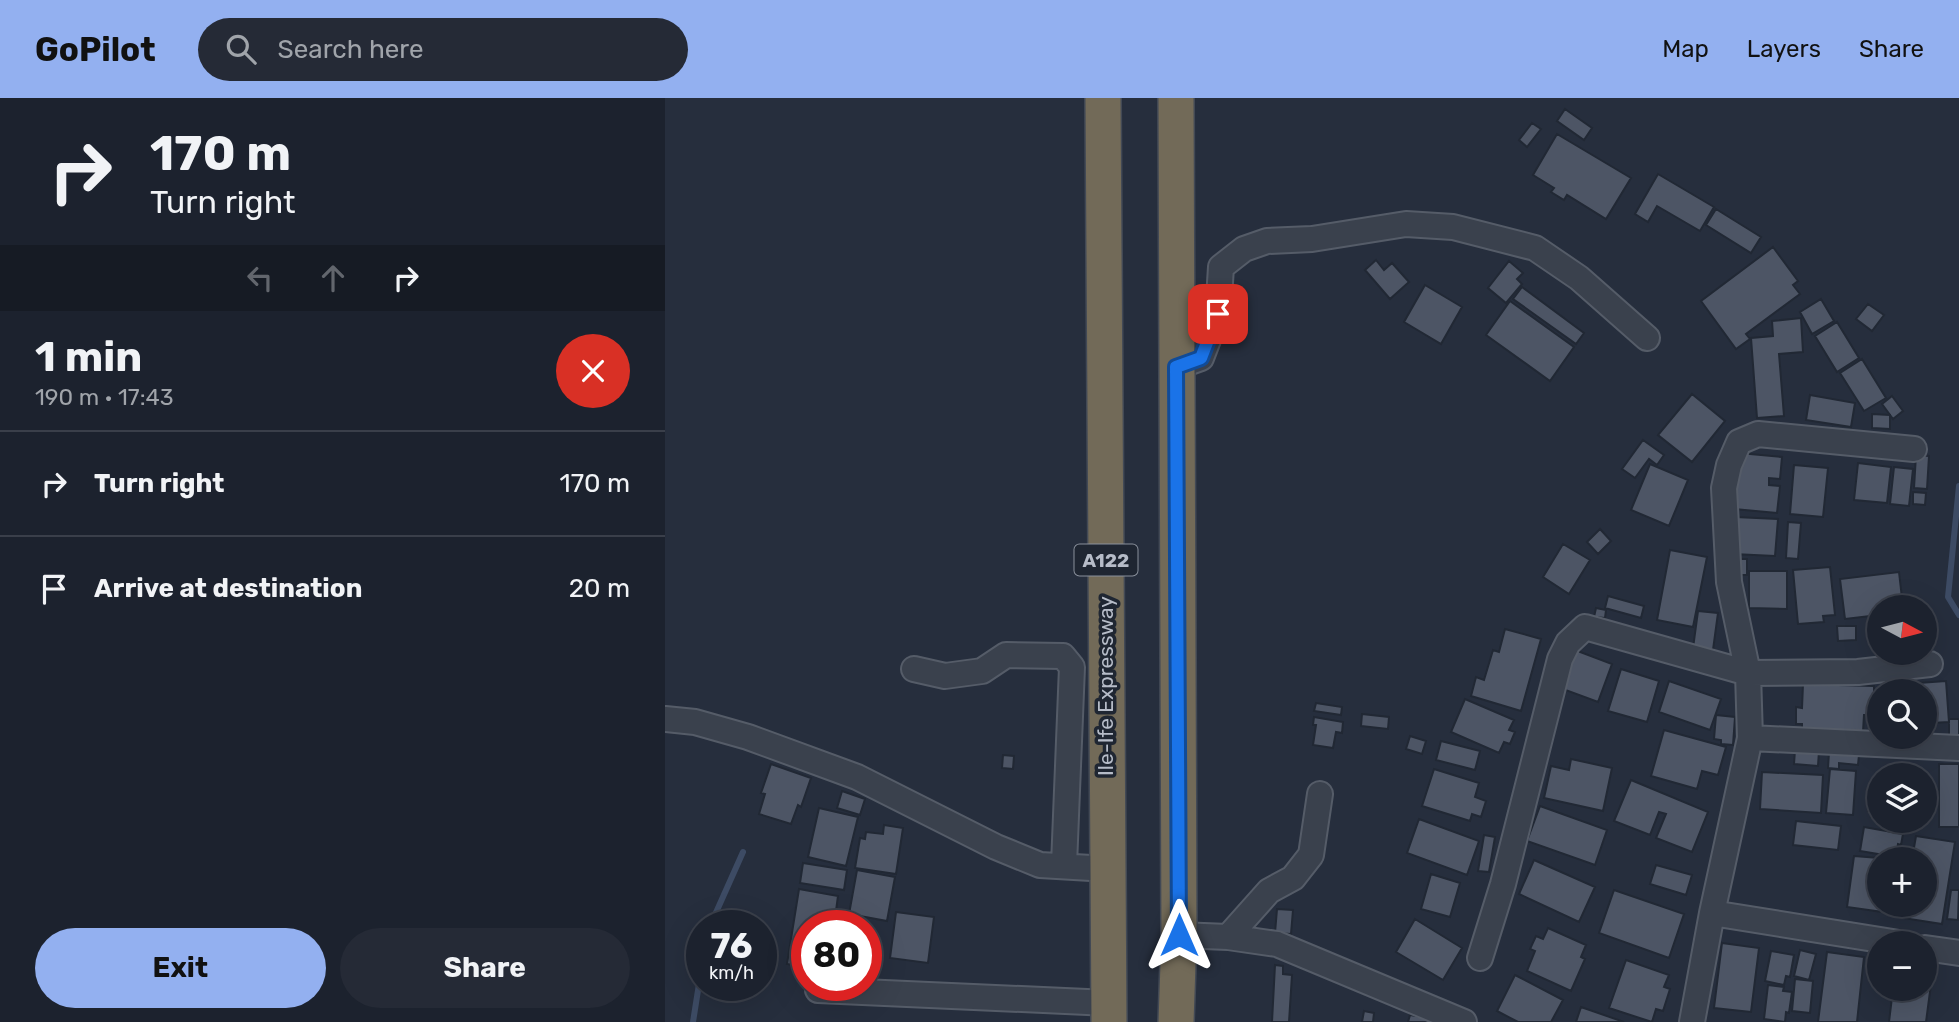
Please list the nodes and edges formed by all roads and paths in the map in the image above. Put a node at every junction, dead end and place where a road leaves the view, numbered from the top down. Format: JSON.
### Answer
{"nodes":[{"id":1,"x":1103,"y":98,"type":"edge"},
{"id":2,"x":1176,"y":98,"type":"edge"},
{"id":3,"x":1647,"y":338,"type":"dead end"},
{"id":4,"x":1176,"y":367,"type":"junction"},
{"id":5,"x":1915,"y":449,"type":"dead end"},
{"id":6,"x":1921,"y":665,"type":"edge"},
{"id":7,"x":914,"y":669,"type":"dead end"},
{"id":8,"x":1748,"y":673,"type":"junction"},
{"id":9,"x":665,"y":719,"type":"edge"},
{"id":10,"x":1750,"y":738,"type":"junction"},
{"id":11,"x":1959,"y":748,"type":"edge"},
{"id":12,"x":1319,"y":794,"type":"dead end"},
{"id":13,"x":1064,"y":865,"type":"junction"},
{"id":14,"x":1108,"y":869,"type":"junction"},
{"id":15,"x":1712,"y":913,"type":"junction"},
{"id":16,"x":1179,"y":935,"type":"junction"},
{"id":17,"x":1228,"y":937,"type":"junction"},
{"id":18,"x":1867,"y":938,"type":"edge"},
{"id":19,"x":1937,"y":949,"type":"edge"},
{"id":20,"x":1959,"y":953,"type":"edge"},
{"id":21,"x":1480,"y":958,"type":"dead end"},
{"id":22,"x":882,"y":994,"type":"edge"},
{"id":23,"x":1109,"y":1012,"type":"edge"},
{"id":24,"x":1176,"y":1022,"type":"edge"},
{"id":25,"x":1464,"y":1022,"type":"edge"},
{"id":26,"x":1692,"y":1022,"type":"edge"}],
"edges":[{"from":1,"to":14,"type":"highway","name":"Ile-Ife Expressway","number":"A122"},
{"from":2,"to":4,"type":"highway"},
{"from":3,"to":4,"type":"street"},
{"from":4,"to":16,"type":"highway"},
{"from":5,"to":8,"type":"street"},
{"from":6,"to":8,"type":"street"},
{"from":7,"to":13,"type":"street"},
{"from":8,"to":10,"type":"street"},
{"from":8,"to":21,"type":"street"},
{"from":9,"to":13,"type":"street"},
{"from":10,"to":11,"type":"street"},
{"from":10,"to":15,"type":"street"},
{"from":12,"to":17,"type":"street"},
{"from":13,"to":14,"type":"street"},
{"from":14,"to":23,"type":"highway","name":"Ile-Ife Expressway","number":"A122"},
{"from":15,"to":18,"type":"street"},
{"from":15,"to":26,"type":"street"},
{"from":16,"to":17,"type":"street"},
{"from":16,"to":24,"type":"highway"},
{"from":17,"to":25,"type":"street"},
{"from":19,"to":20,"type":"street"},
{"from":22,"to":23,"type":"street"}]}
